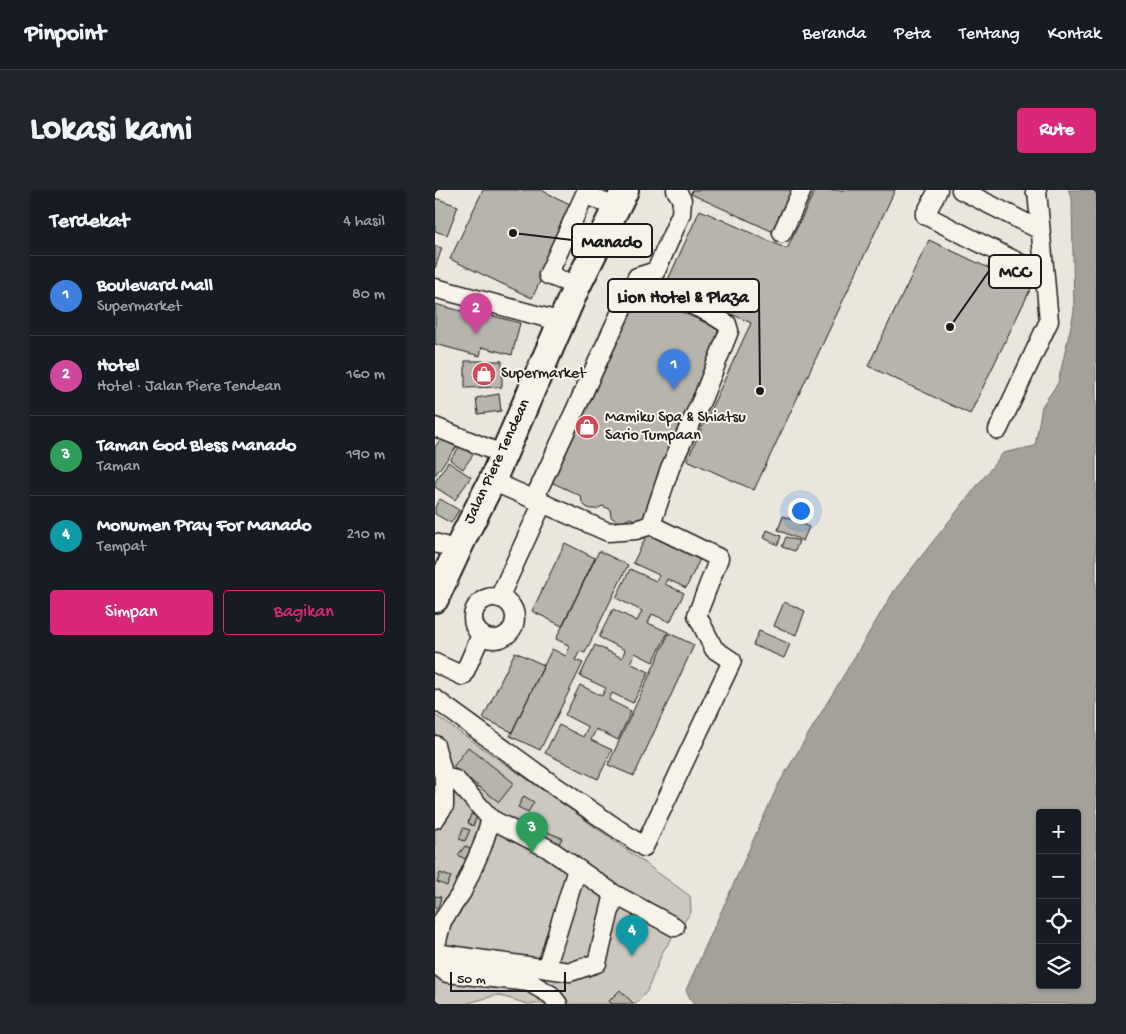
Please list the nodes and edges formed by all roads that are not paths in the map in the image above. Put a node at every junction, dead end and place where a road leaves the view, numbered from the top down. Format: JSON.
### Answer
{"nodes":[{"id":1,"x":676,"y":190,"type":"edge"},
{"id":2,"x":802,"y":190,"type":"edge"},
{"id":3,"x":938,"y":190,"type":"edge"},
{"id":4,"x":961,"y":190,"type":"edge"},
{"id":5,"x":1035,"y":190,"type":"edge"},
{"id":6,"x":587,"y":192,"type":"edge"},
{"id":7,"x":621,"y":199,"type":"edge"},
{"id":8,"x":1040,"y":230,"type":"junction"},
{"id":9,"x":782,"y":233,"type":"dead end"},
{"id":10,"x":1045,"y":276,"type":"junction"},
{"id":11,"x":637,"y":277,"type":"junction"},
{"id":12,"x":577,"y":286,"type":"junction"},
{"id":13,"x":435,"y":288,"type":"edge"},
{"id":14,"x":562,"y":322,"type":"junction"},
{"id":15,"x":435,"y":427,"type":"edge"},
{"id":16,"x":998,"y":430,"type":"dead end"},
{"id":17,"x":503,"y":455,"type":"junction"},
{"id":18,"x":492,"y":481,"type":"junction"},
{"id":19,"x":538,"y":500,"type":"junction"},
{"id":20,"x":651,"y":525,"type":"junction"},
{"id":21,"x":446,"y":547,"type":"edge"},
{"id":22,"x":436,"y":593,"type":"edge"},
{"id":23,"x":499,"y":598,"type":"junction"},
{"id":24,"x":481,"y":636,"type":"junction"},
{"id":25,"x":435,"y":663,"type":"edge"},
{"id":26,"x":435,"y":699,"type":"edge"},
{"id":27,"x":435,"y":745,"type":"edge"},
{"id":28,"x":444,"y":777,"type":"junction"},
{"id":29,"x":435,"y":819,"type":"edge"},
{"id":30,"x":491,"y":819,"type":"junction"},
{"id":31,"x":577,"y":869,"type":"junction"},
{"id":32,"x":614,"y":894,"type":"junction"},
{"id":33,"x":675,"y":927,"type":"dead end"},
{"id":34,"x":435,"y":948,"type":"edge"},
{"id":35,"x":435,"y":954,"type":"edge"},
{"id":36,"x":545,"y":969,"type":"junction"},
{"id":37,"x":558,"y":1004,"type":"edge"}],
"edges":[{"from":1,"to":11,"type":"street"},
{"from":2,"to":9,"type":"street"},
{"from":3,"to":10,"type":"street"},
{"from":4,"to":8,"type":"street"},
{"from":5,"to":8,"type":"street"},
{"from":6,"to":7,"type":"street"},
{"from":6,"to":12,"type":"street"},
{"from":7,"to":12,"type":"highway","name":"Jalan Piere Tendean"},
{"from":8,"to":10,"type":"street"},
{"from":10,"to":16,"type":"street"},
{"from":11,"to":19,"type":"street"},
{"from":11,"to":20,"type":"street"},
{"from":12,"to":14,"type":"highway","name":"Jalan Piere Tendean"},
{"from":13,"to":14,"type":"street"},
{"from":14,"to":17,"type":"highway","name":"Jalan Piere Tendean"},
{"from":15,"to":17,"type":"street"},
{"from":17,"to":18,"type":"highway","name":"Jalan Piere Tendean"},
{"from":18,"to":19,"type":"street"},
{"from":18,"to":21,"type":"highway","name":"Jalan Piere Tendean"},
{"from":19,"to":20,"type":"street"},
{"from":19,"to":23,"type":"street"},
{"from":20,"to":26,"type":"street"},
{"from":21,"to":22,"type":"highway","name":"Jalan Piere Tendean"},
{"from":23,"to":24,"type":"street"},
{"from":23,"to":24,"type":"street"},
{"from":24,"to":25,"type":"street"},
{"from":27,"to":28,"type":"street"},
{"from":28,"to":29,"type":"street"},
{"from":28,"to":30,"type":"street"},
{"from":30,"to":31,"type":"street"},
{"from":30,"to":34,"type":"street"},
{"from":31,"to":32,"type":"street"},
{"from":31,"to":36,"type":"street"},
{"from":32,"to":33,"type":"street"},
{"from":32,"to":36,"type":"street"},
{"from":35,"to":36,"type":"street"},
{"from":35,"to":37,"type":"street"}]}
